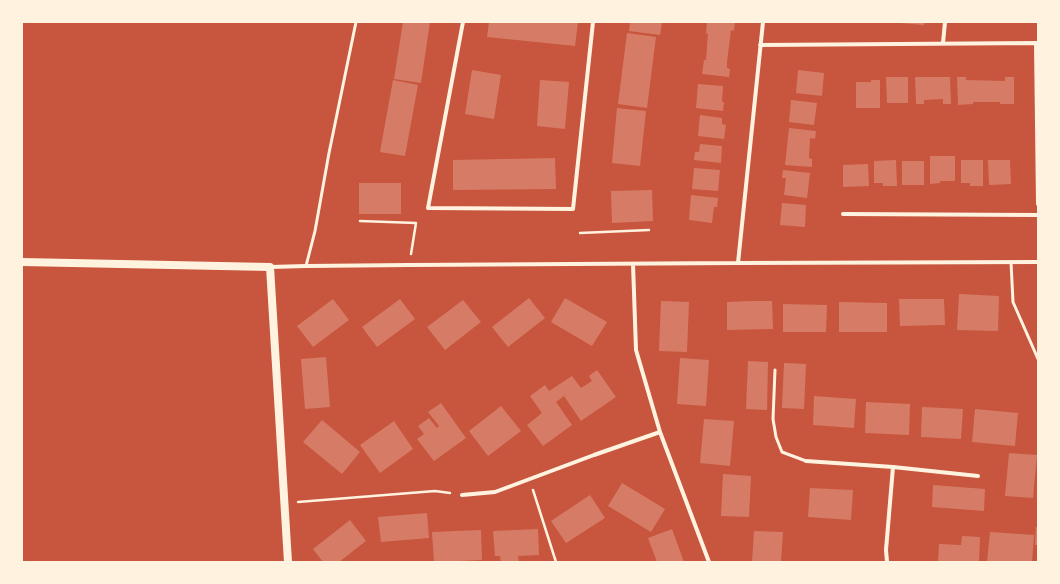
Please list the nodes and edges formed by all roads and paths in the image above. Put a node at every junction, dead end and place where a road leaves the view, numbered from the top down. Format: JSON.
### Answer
{"nodes":[{"id":1,"x":356,"y":22,"type":"edge"},
{"id":2,"x":463,"y":22,"type":"edge"},
{"id":3,"x":593,"y":22,"type":"edge"},
{"id":4,"x":763,"y":22,"type":"edge"},
{"id":5,"x":945,"y":22,"type":"edge"},
{"id":6,"x":943,"y":43,"type":"junction"},
{"id":7,"x":1037,"y":43,"type":"edge"},
{"id":8,"x":760,"y":45,"type":"junction"},
{"id":9,"x":1038,"y":204,"type":"edge"},
{"id":10,"x":843,"y":214,"type":"dead end"},
{"id":11,"x":1038,"y":215,"type":"edge"},
{"id":12,"x":360,"y":221,"type":"dead end"},
{"id":13,"x":649,"y":230,"type":"dead end"},
{"id":14,"x":580,"y":232,"type":"dead end"},
{"id":15,"x":22,"y":262,"type":"edge"},
{"id":16,"x":1011,"y":262,"type":"junction"},
{"id":17,"x":1038,"y":262,"type":"edge"},
{"id":18,"x":738,"y":263,"type":"junction"},
{"id":19,"x":633,"y":264,"type":"junction"},
{"id":20,"x":409,"y":265,"type":"junction"},
{"id":21,"x":306,"y":266,"type":"junction"},
{"id":22,"x":270,"y":267,"type":"junction"},
{"id":23,"x":1038,"y":359,"type":"edge"},
{"id":24,"x":774,"y":370,"type":"dead end"},
{"id":25,"x":660,"y":432,"type":"junction"},
{"id":26,"x":806,"y":461,"type":"joint"},
{"id":27,"x":893,"y":467,"type":"junction"},
{"id":28,"x":978,"y":476,"type":"dead end"},
{"id":29,"x":529,"y":479,"type":"junction"},
{"id":30,"x":462,"y":495,"type":"joint"},
{"id":31,"x":283,"y":503,"type":"junction"},
{"id":32,"x":288,"y":562,"type":"edge"},
{"id":33,"x":556,"y":562,"type":"edge"},
{"id":34,"x":708,"y":562,"type":"edge"},
{"id":35,"x":887,"y":562,"type":"edge"}],
"edges":[{"from":1,"to":21,"type":"lane"},
{"from":2,"to":3,"type":"street"},
{"from":4,"to":8,"type":"street"},
{"from":5,"to":6,"type":"street"},
{"from":6,"to":7,"type":"street"},
{"from":6,"to":8,"type":"street"},
{"from":7,"to":9,"type":"street"},
{"from":8,"to":18,"type":"street"},
{"from":10,"to":11,"type":"street"},
{"from":12,"to":20,"type":"path"},
{"from":13,"to":14,"type":"path"},
{"from":15,"to":22,"type":"main road"},
{"from":16,"to":17,"type":"street"},
{"from":16,"to":18,"type":"street"},
{"from":16,"to":23,"type":"lane"},
{"from":18,"to":19,"type":"street"},
{"from":19,"to":20,"type":"street"},
{"from":19,"to":25,"type":"street"},
{"from":20,"to":21,"type":"street"},
{"from":21,"to":22,"type":"street"},
{"from":22,"to":31,"type":"main road"},
{"from":24,"to":26,"type":"lane"},
{"from":25,"to":29,"type":"street"},
{"from":25,"to":34,"type":"street"},
{"from":26,"to":27,"type":"street"},
{"from":27,"to":28,"type":"street"},
{"from":27,"to":35,"type":"street"},
{"from":29,"to":30,"type":"street"},
{"from":29,"to":33,"type":"path"},
{"from":30,"to":31,"type":"path"},
{"from":31,"to":32,"type":"main road"}]}
